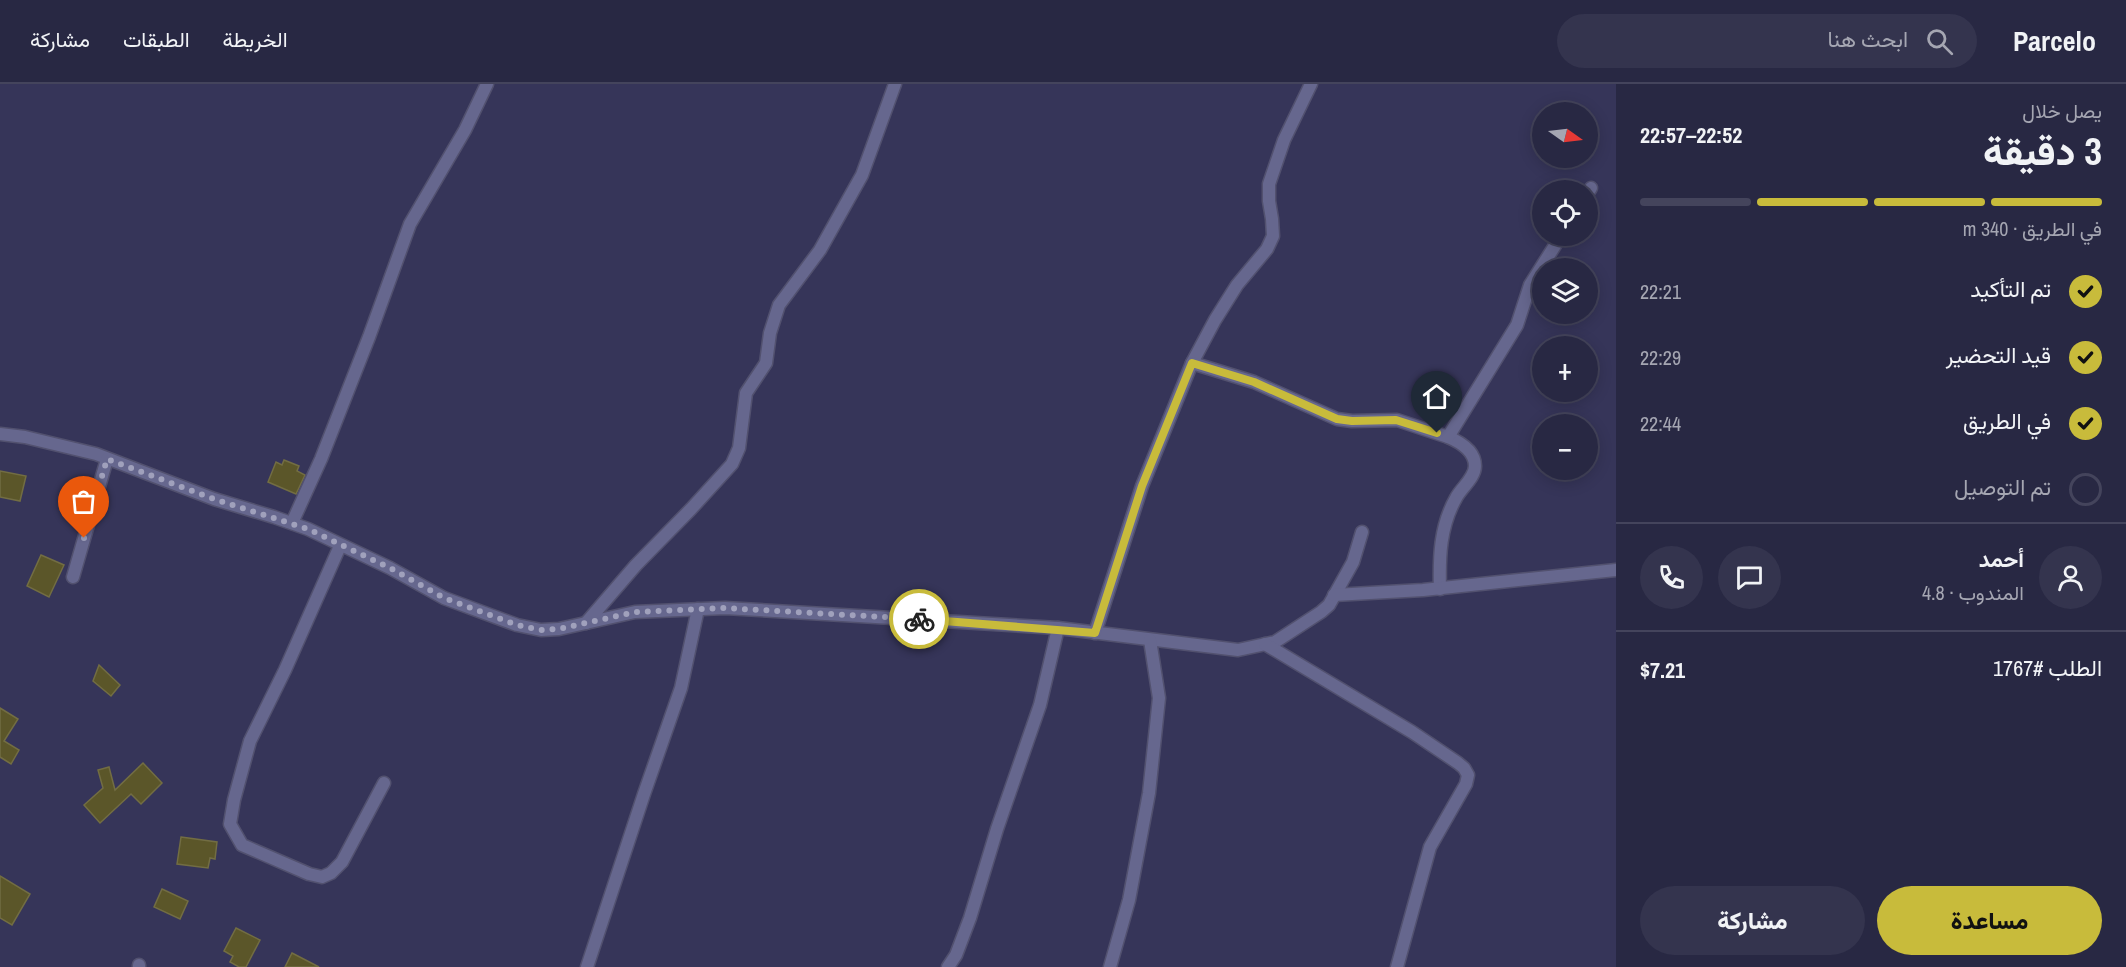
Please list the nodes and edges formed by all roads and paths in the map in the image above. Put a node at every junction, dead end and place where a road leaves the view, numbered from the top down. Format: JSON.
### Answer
{"nodes":[{"id":1,"x":487,"y":84,"type":"edge"},
{"id":2,"x":895,"y":84,"type":"edge"},
{"id":3,"x":1311,"y":84,"type":"edge"},
{"id":4,"x":1555,"y":246,"type":"edge"},
{"id":5,"x":1192,"y":363,"type":"junction"},
{"id":6,"x":0,"y":434,"type":"edge"},
{"id":7,"x":1448,"y":437,"type":"junction"},
{"id":8,"x":107,"y":459,"type":"junction"},
{"id":9,"x":292,"y":524,"type":"junction"},
{"id":10,"x":1362,"y":532,"type":"dead end"},
{"id":11,"x":340,"y":546,"type":"junction"},
{"id":12,"x":1616,"y":570,"type":"edge"},
{"id":13,"x":73,"y":577,"type":"dead end"},
{"id":14,"x":1440,"y":589,"type":"junction"},
{"id":15,"x":1334,"y":595,"type":"junction"},
{"id":16,"x":698,"y":609,"type":"junction"},
{"id":17,"x":586,"y":623,"type":"junction"},
{"id":18,"x":1058,"y":628,"type":"junction"},
{"id":19,"x":1095,"y":633,"type":"junction"},
{"id":20,"x":1150,"y":640,"type":"junction"},
{"id":21,"x":1264,"y":644,"type":"junction"},
{"id":22,"x":384,"y":783,"type":"dead end"},
{"id":23,"x":587,"y":967,"type":"edge"},
{"id":24,"x":948,"y":967,"type":"edge"},
{"id":25,"x":1110,"y":967,"type":"edge"},
{"id":26,"x":1397,"y":967,"type":"edge"}],
"edges":[{"from":1,"to":9,"type":"street"},
{"from":2,"to":17,"type":"street"},
{"from":3,"to":5,"type":"street"},
{"from":4,"to":7,"type":"street"},
{"from":5,"to":7,"type":"street"},
{"from":5,"to":19,"type":"street"},
{"from":6,"to":8,"type":"street"},
{"from":7,"to":14,"type":"street"},
{"from":8,"to":9,"type":"street"},
{"from":8,"to":13,"type":"street"},
{"from":9,"to":11,"type":"street"},
{"from":10,"to":15,"type":"street"},
{"from":11,"to":17,"type":"street"},
{"from":11,"to":22,"type":"street"},
{"from":12,"to":14,"type":"street"},
{"from":14,"to":15,"type":"street"},
{"from":15,"to":21,"type":"street"},
{"from":16,"to":17,"type":"street"},
{"from":16,"to":18,"type":"street"},
{"from":16,"to":23,"type":"street"},
{"from":18,"to":19,"type":"street"},
{"from":18,"to":24,"type":"street"},
{"from":19,"to":20,"type":"street"},
{"from":20,"to":21,"type":"street"},
{"from":20,"to":25,"type":"street"},
{"from":21,"to":26,"type":"street"}]}
